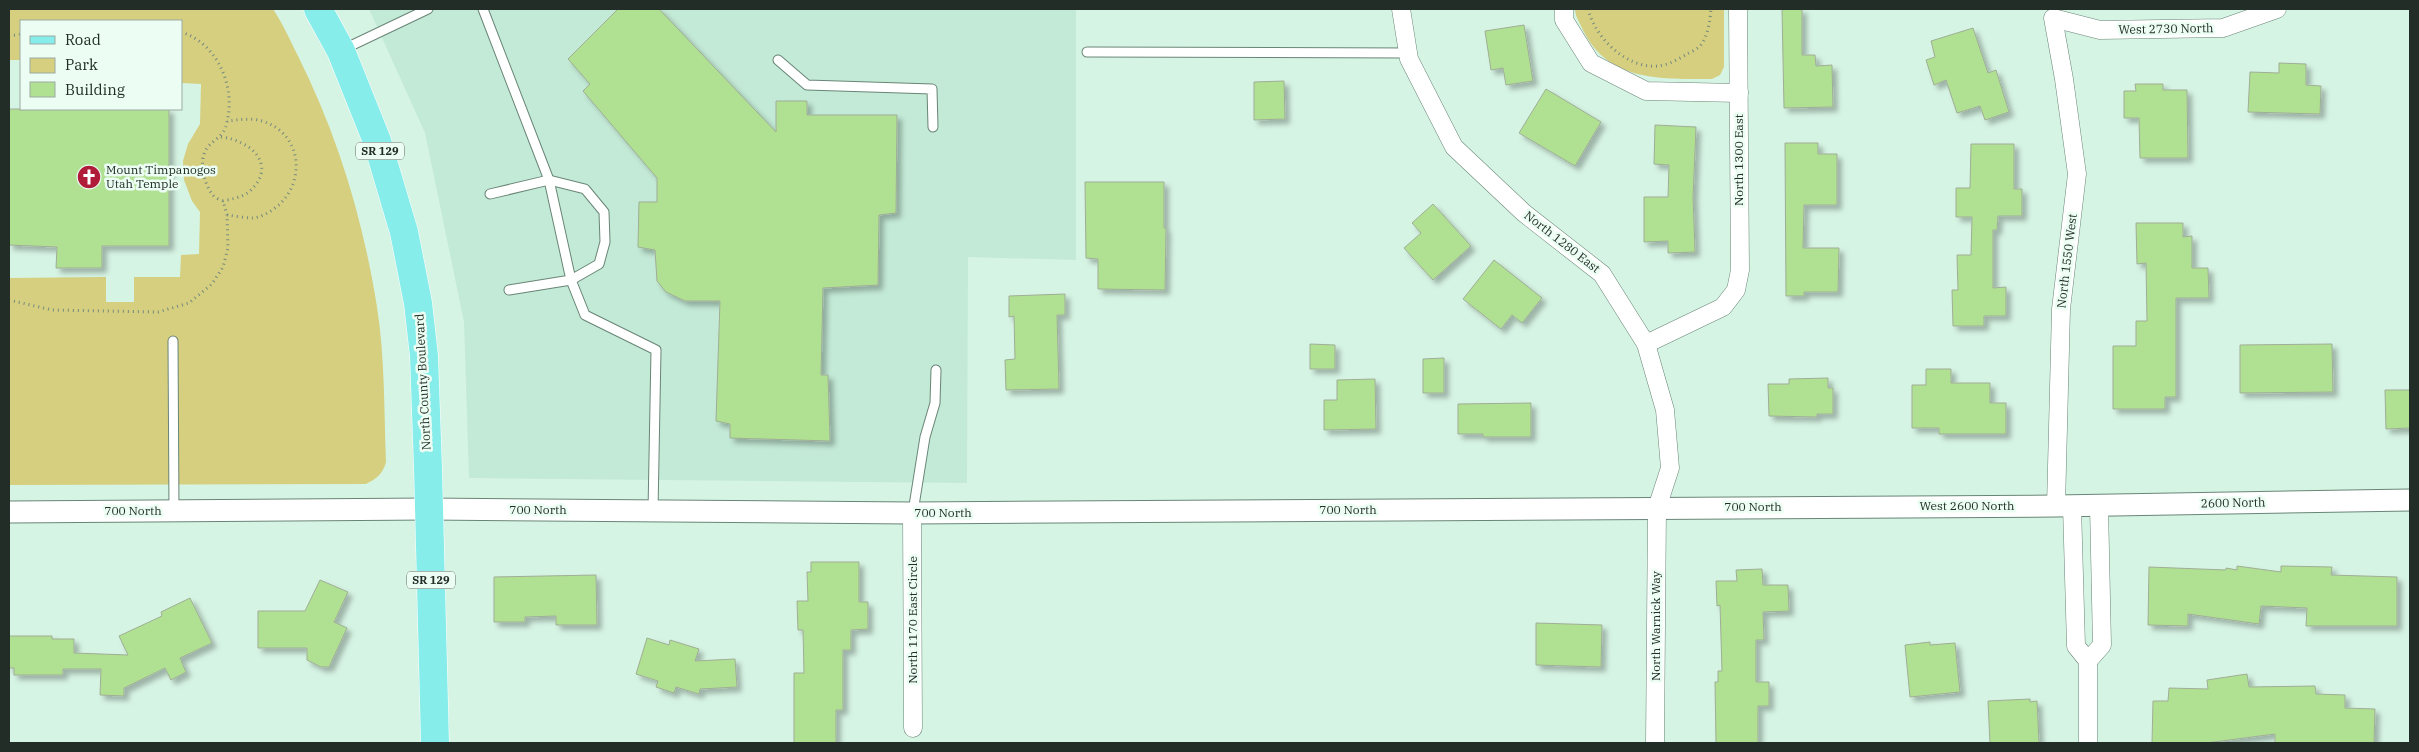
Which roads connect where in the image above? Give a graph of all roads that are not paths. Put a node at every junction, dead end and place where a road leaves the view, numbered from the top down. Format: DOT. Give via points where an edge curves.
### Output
graph roads {
  1 [pos="318,9"];
  2 [pos="428,9"];
  3 [pos="483,9"];
  4 [pos="1401,9"];
  5 [pos="1564,9"];
  6 [pos="1738,9"];
  7 [pos="2277,9"];
  8 [pos="2053,18"];
  9 [pos="341,51"];
  10 [pos="1087,52"];
  11 [pos="1409,56"];
  12 [pos="778,60"];
  13 [pos="1739,93"];
  14 [pos="934,127"];
  15 [pos="549,180"];
  16 [pos="490,194"];
  17 [pos="571,280"];
  18 [pos="509,290"];
  19 [pos="173,341"];
  20 [pos="1646,344"];
  21 [pos="936,370"];
  22 [pos="2410,500"];
  23 [pos="2064,506"];
  24 [pos="2099,506"];
  25 [pos="1877,507"];
  26 [pos="1656,508"];
  27 [pos="429,509"];
  28 [pos="174,511"];
  29 [pos="653,511"];
  30 [pos="9,512"];
  31 [pos="912,513"];
  32 [pos="2088,660"];
  33 [pos="913,728"];
  34 [pos="435,743"];
  35 [pos="1655,743"];
  36 [pos="2088,743"];
  1 -- 9 [label="main road, North County Boulevard / SR 129"];
  2 -- 9 [label="lane"];
  3 -- 15 [label="lane"];
  4 -- 11 [label="street, North 1280 East"];
  5 -- 13 [label="street" via="1564,20 1591,63 1646,92"];
  6 -- 13 [label="street, North 1300 East"];
  7 -- 8 [label="street, West 2730 North" via="2223,28 2100,30"];
  8 -- 23 [label="street, North 1550 West" via="2077,174 2061,309"];
  9 -- 27 [label="main road, North County Boulevard / SR 129" via="377,141 404,232 418,303 424,356"];
  10 -- 11 [label="lane"];
  11 -- 20 [label="street, North 1280 East" via="1454,148 1524,213 1602,274"];
  12 -- 14 [label="lane" via="806,85 932,89"];
  13 -- 20 [label="street, North 1300 East" via="1740,270 1736,290 1723,307"];
  15 -- 16 [label="lane"];
  15 -- 17 [label="lane"];
  15 -- 17 [label="lane" via="585,189 604,212 605,242 600,264"];
  17 -- 18 [label="lane"];
  17 -- 29 [label="lane" via="585,315 656,350"];
  19 -- 28 [label="lane"];
  20 -- 26 [label="street, North 1280 East" via="1665,410 1670,468"];
  21 -- 31 [label="lane" via="935,404 925,437"];
  22 -- 24 [label="street, 2600 North"];
  23 -- 24 [label="street, 2600 North"];
  23 -- 25 [label="street, West 2600 North"];
  23 -- 32 [label="street, North 1550 West" via="2076,646"];
  24 -- 32 [label="street" via="2102,645"];
  25 -- 26 [label="street, 700 North"];
  26 -- 31 [label="street, 700 North"];
  26 -- 35 [label="street, North Warnick Way"];
  27 -- 28 [label="street, 700 North"];
  27 -- 29 [label="street, 700 North"];
  27 -- 34 [label="main road, North County Boulevard / SR 129"];
  28 -- 30 [label="street, 700 North"];
  29 -- 31 [label="street, 700 North"];
  31 -- 33 [label="street, North 1170 East Circle"];
  32 -- 36 [label="street"];
}
